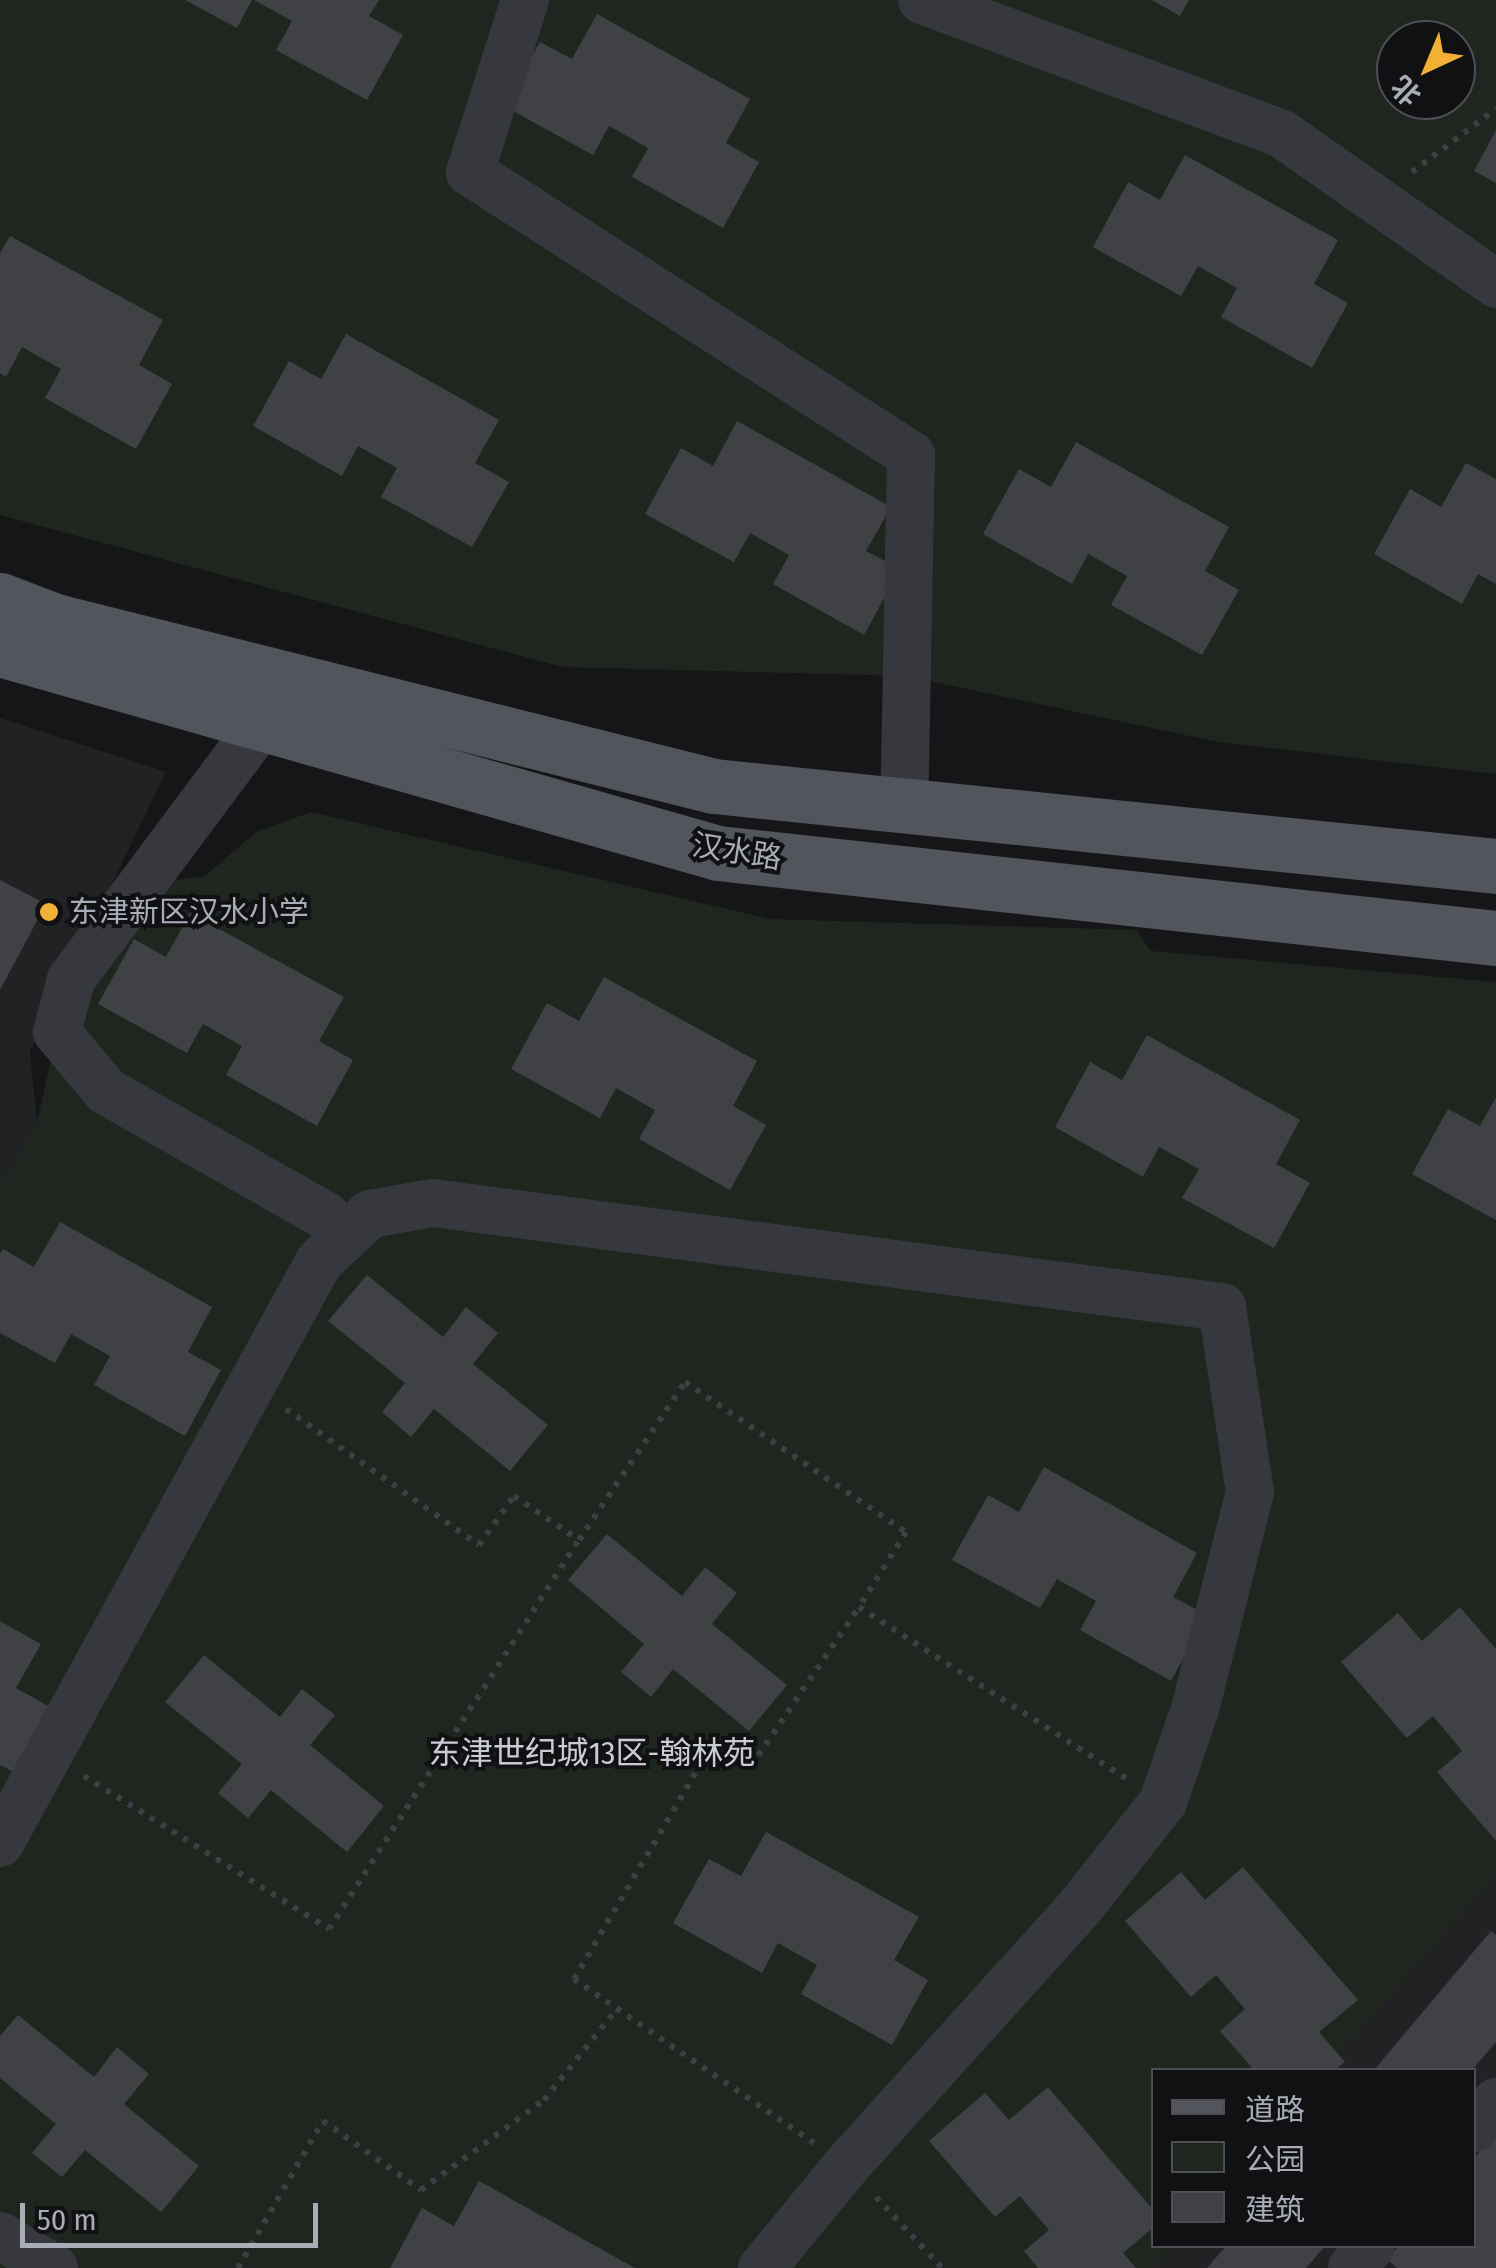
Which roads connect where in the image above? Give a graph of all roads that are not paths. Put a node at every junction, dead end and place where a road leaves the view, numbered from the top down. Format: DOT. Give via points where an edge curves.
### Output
graph roads {
  1 [pos="525,0"];
  2 [pos="922,0"];
  3 [pos="1496,284"];
  4 [pos="0,600"];
  5 [pos="0,649"];
  6 [pos="260,726"];
  7 [pos="904,805"];
  8 [pos="1496,866"];
  9 [pos="1496,938"];
  10 [pos="345,1238"];
  11 [pos="0,1843"];
  12 [pos="1496,2102"];
  13 [pos="1476,2126"];
  14 [pos="0,2236"];
  15 [pos="1369,2248"];
  16 [pos="54,2268"];
  17 [pos="762,2268"];
  18 [pos="1352,2268"];
  1 -- 7 [label="street" via="470,172 911,455"];
  2 -- 3 [label="street" via="1282,134"];
  4 -- 7 [label="main road, 汉水路" via="55,620 714,786"];
  5 -- 6 [label="main road, 汉水路"];
  6 -- 9 [label="main road, 汉水路" via="718,853"];
  6 -- 10 [label="street" via="71,980 57,1032 106,1091 326,1216"];
  7 -- 8 [label="main road, 汉水路"];
  10 -- 11 [label="street" via="319,1262"];
  10 -- 17 [label="street" via="370,1214 434,1204 1222,1307 1250,1492 1195,1709 1163,1802 1082,1906"];
  12 -- 13 [label="street"];
  14 -- 16 [label="street"];
  15 -- 18 [label="street"];
}
